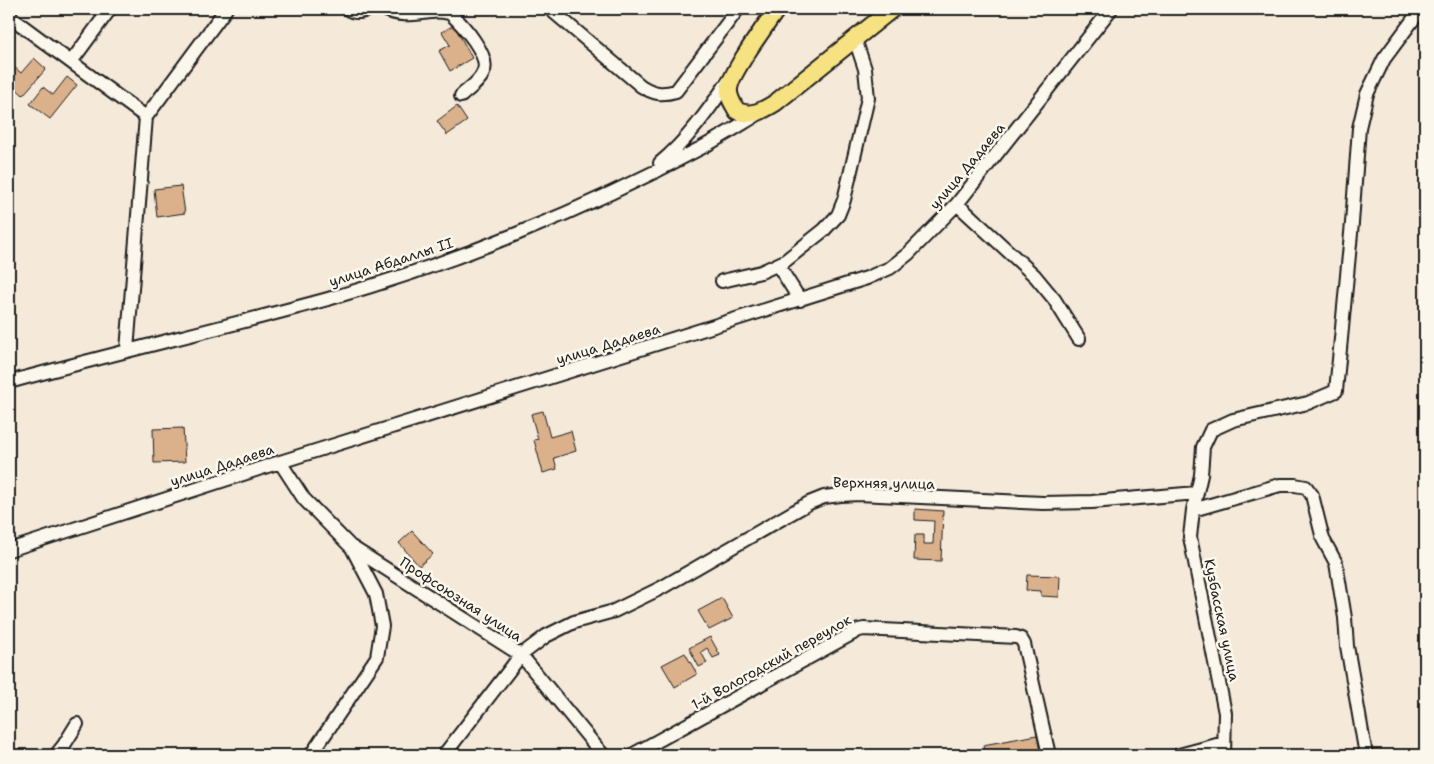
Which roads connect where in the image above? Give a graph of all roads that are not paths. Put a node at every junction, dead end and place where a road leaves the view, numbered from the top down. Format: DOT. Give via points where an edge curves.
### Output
graph roads {
  1 [pos="110,9"];
  2 [pos="226,9"];
  3 [pos="348,9"];
  4 [pos="370,9"];
  5 [pos="384,9"];
  6 [pos="550,9"];
  7 [pos="738,9"];
  8 [pos="777,9"];
  9 [pos="892,9"];
  10 [pos="1111,9"];
  11 [pos="1421,9"];
  12 [pos="452,11"];
  13 [pos="9,16"];
  14 [pos="855,39"];
  15 [pos="71,62"];
  16 [pos="733,75"];
  17 [pos="461,96"];
  18 [pos="760,113"];
  19 [pos="146,118"];
  20 [pos="644,176"];
  21 [pos="957,204"];
  22 [pos="778,264"];
  23 [pos="722,281"];
  24 [pos="800,300"];
  25 [pos="1080,339"];
  26 [pos="126,350"];
  27 [pos="9,382"];
  28 [pos="280,462"];
  29 [pos="1197,493"];
  30 [pos="1193,510"];
  31 [pos="350,546"];
  32 [pos="9,550"];
  33 [pos="521,655"];
  34 [pos="77,724"];
  35 [pos="1224,749"];
  36 [pos="56,755"];
  37 [pos="311,755"];
  38 [pos="444,755"];
  39 [pos="604,755"];
  40 [pos="632,755"];
  41 [pos="1049,755"];
  42 [pos="1179,755"];
  43 [pos="1366,755"];
  1 -- 15 [label="street"];
  2 -- 19 [label="street"];
  3 -- 4 [label="street" via="361,12"];
  5 -- 12 [label="street" via="407,15"];
  6 -- 7 [label="street" via="642,86 665,95 676,91"];
  8 -- 16 [label="main road"];
  9 -- 14 [label="main road"];
  10 -- 21 [label="street, улица Дадаева"];
  11 -- 29 [label="street, Кузбасская улица" via="1384,59 1367,94 1359,128 1336,391 1308,403 1233,420 1211,430 1203,448"];
  12 -- 17 [label="street" via="484,57 485,71 480,80"];
  13 -- 15 [label="street"];
  14 -- 18 [label="main road"];
  14 -- 22 [label="street" via="865,70 868,98 844,200 838,214 824,230 785,262"];
  15 -- 19 [label="street"];
  16 -- 18 [label="main road" via="729,89 737,111"];
  16 -- 20 [label="street" via="676,150"];
  18 -- 20 [label="street, улица Абдаллы II" via="702,148"];
  19 -- 26 [label="street"];
  20 -- 26 [label="street, улица Абдаллы II" via="519,232 419,270 329,298"];
  21 -- 24 [label="street, улица Дадаева" via="890,268"];
  21 -- 25 [label="street" via="1035,276"];
  22 -- 23 [label="street" via="761,272"];
  22 -- 24 [label="street"];
  24 -- 28 [label="street, улица Дадаева"];
  26 -- 27 [label="street, улица Абдаллы II"];
  28 -- 31 [label="street" via="304,499"];
  28 -- 32 [label="street, улица Дадаева"];
  29 -- 30 [label="street, Кузбасская улица"];
  29 -- 33 [label="street, Верхняя улица" via="1043,503 859,494 824,497 793,511 661,588 614,611 574,622 546,636"];
  30 -- 35 [label="street, Кузбасская улица" via="1190,537 1225,713"];
  30 -- 43 [label="street" via="1280,485 1306,487 1312,495 1323,539 1336,562"];
  31 -- 33 [label="street, Профсоюзная улица"];
  31 -- 37 [label="street" via="376,594 382,626 377,657"];
  33 -- 38 [label="street, Верхняя улица"];
  33 -- 39 [label="street, Профсоюзная улица"];
  34 -- 36 [label="street"];
  35 -- 42 [label="street"];
  40 -- 41 [label="street, 1-й Вологодский переулок" via="864,629 1021,639"];
}
